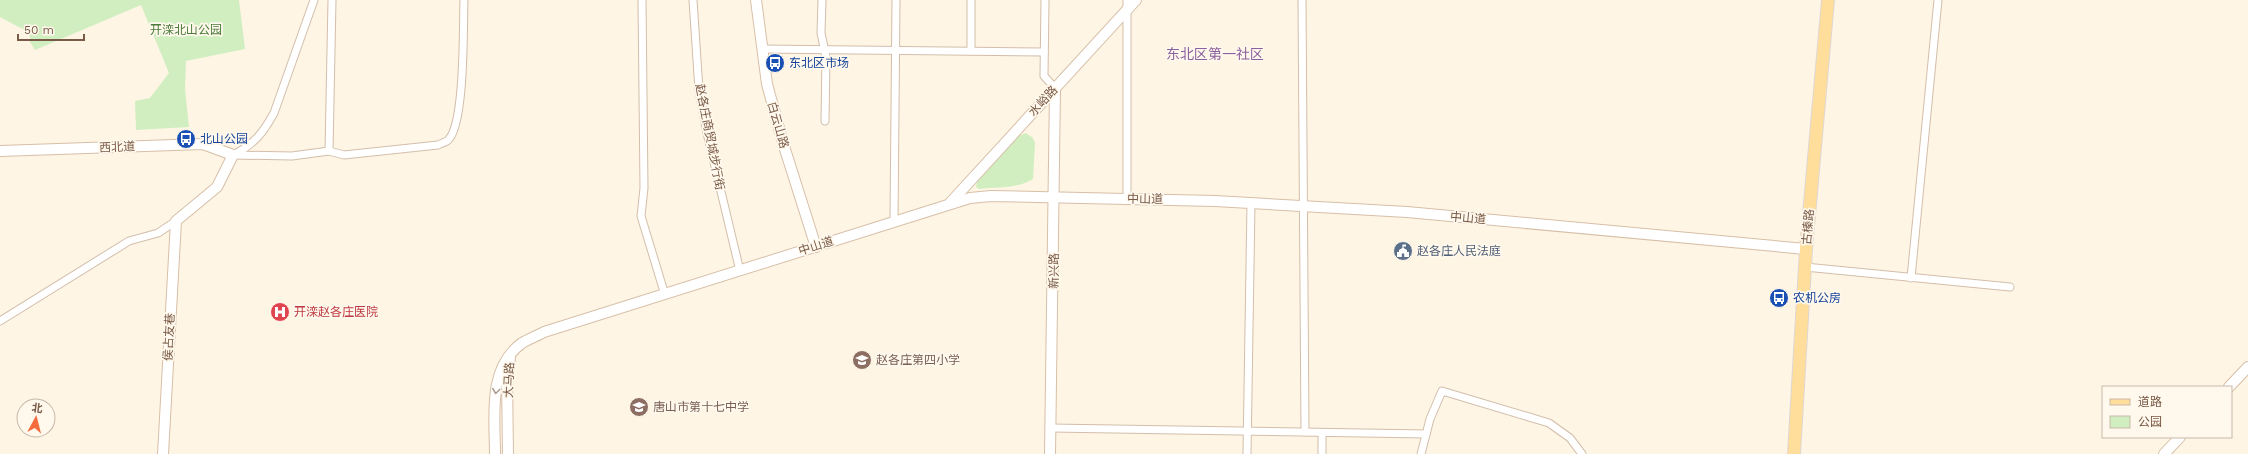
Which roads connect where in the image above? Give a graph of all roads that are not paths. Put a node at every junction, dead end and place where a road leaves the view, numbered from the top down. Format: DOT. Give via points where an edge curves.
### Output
graph roads {
  1 [pos="314,0"];
  2 [pos="332,0"];
  3 [pos="464,0"];
  4 [pos="642,0"];
  5 [pos="693,0"];
  6 [pos="756,0"];
  7 [pos="822,0"];
  8 [pos="896,0"];
  9 [pos="971,0"];
  10 [pos="1045,0"];
  11 [pos="1126,0"];
  12 [pos="1136,0"];
  13 [pos="1302,0"];
  14 [pos="1828,0"];
  15 [pos="1938,0"];
  16 [pos="1126,11"];
  17 [pos="762,49"];
  18 [pos="824,50"];
  19 [pos="896,50"];
  20 [pos="971,51"];
  21 [pos="1044,52"];
  22 [pos="1056,88"];
  23 [pos="825,121"];
  24 [pos="0,151"];
  25 [pos="329,151"];
  26 [pos="233,155"];
  27 [pos="1055,198"];
  28 [pos="1127,199"];
  29 [pos="950,203"];
  30 [pos="1251,203"];
  31 [pos="1305,206"];
  32 [pos="894,220"];
  33 [pos="176,221"];
  34 [pos="816,247"];
  35 [pos="1806,248"];
  36 [pos="1805,267"];
  37 [pos="740,271"];
  38 [pos="1911,278"];
  39 [pos="2010,287"];
  40 [pos="665,295"];
  41 [pos="0,321"];
  42 [pos="510,356"];
  43 [pos="2248,367"];
  44 [pos="2230,386"];
  45 [pos="1051,428"];
  46 [pos="1247,431"];
  47 [pos="1305,432"];
  48 [pos="1322,433"];
  49 [pos="1426,434"];
  50 [pos="2179,438"];
  51 [pos="163,454"];
  52 [pos="495,454"];
  53 [pos="508,454"];
  54 [pos="1050,454"];
  55 [pos="1247,454"];
  56 [pos="1322,454"];
  57 [pos="1421,454"];
  58 [pos="1582,454"];
  59 [pos="1794,454"];
  60 [pos="2164,454"];
  1 -- 26 [label="street" via="274,113 266,128 251,145"];
  2 -- 25 [label="street"];
  3 -- 25 [label="street" via="460,97 455,130 449,141 438,145 344,155"];
  4 -- 40 [label="street" via="644,188 641,216"];
  5 -- 37 [label="street, 赵各庄商贸城步行街" via="699,90 706,133"];
  6 -- 17 [label="street, 白云山路"];
  7 -- 18 [label="street" via="821,33"];
  8 -- 19 [label="street"];
  9 -- 20 [label="street"];
  10 -- 21 [label="street"];
  11 -- 16 [label="street"];
  12 -- 16 [label="street, 水峪路"];
  13 -- 31 [label="street"];
  14 -- 35 [label="main road, 古榛路"];
  15 -- 38 [label="street"];
  16 -- 22 [label="street, 水峪路"];
  16 -- 28 [label="street"];
  17 -- 18 [label="street"];
  17 -- 34 [label="street, 白云山路" via="767,84 781,136"];
  18 -- 19 [label="street"];
  18 -- 23 [label="street"];
  19 -- 20 [label="street"];
  19 -- 32 [label="street"];
  20 -- 21 [label="street"];
  21 -- 22 [label="street" via="1044,76"];
  22 -- 27 [label="street, 新兴路"];
  22 -- 29 [label="street, 水峪路"];
  24 -- 26 [label="street, 西北道" via="203,144"];
  25 -- 26 [label="street" via="292,156"];
  26 -- 33 [label="street" via="217,187"];
  27 -- 28 [label="street, 中山道"];
  27 -- 29 [label="street, 中山道" via="991,196"];
  27 -- 45 [label="street, 新兴路"];
  28 -- 30 [label="street, 中山道"];
  29 -- 32 [label="street, 中山道"];
  30 -- 31 [label="street, 中山道"];
  30 -- 46 [label="street"];
  31 -- 35 [label="street, 中山道" via="1407,212"];
  31 -- 47 [label="street"];
  32 -- 34 [label="street, 中山道"];
  33 -- 41 [label="street" via="158,233 128,241"];
  33 -- 51 [label="street, 侯占友巷"];
  34 -- 37 [label="street, 中山道"];
  35 -- 36 [label="main road, 古榛路"];
  36 -- 38 [label="street"];
  36 -- 59 [label="main road, 古榛路"];
  37 -- 40 [label="street, 中山道"];
  38 -- 39 [label="street"];
  40 -- 42 [label="street, 中山道" via="544,332 521,344"];
  42 -- 52 [label="street, 大马路, one-way" via="497,380"];
  42 -- 53 [label="street, 大马路" via="507,377"];
  43 -- 44 [label="street"];
  45 -- 46 [label="street"];
  45 -- 54 [label="street, 新兴路"];
  46 -- 47 [label="street"];
  46 -- 55 [label="street"];
  47 -- 48 [label="street"];
  48 -- 49 [label="street"];
  48 -- 56 [label="street"];
  49 -- 57 [label="street"];
  49 -- 58 [label="street" via="1442,391 1549,423 1570,438"];
  50 -- 60 [label="street"];
}
